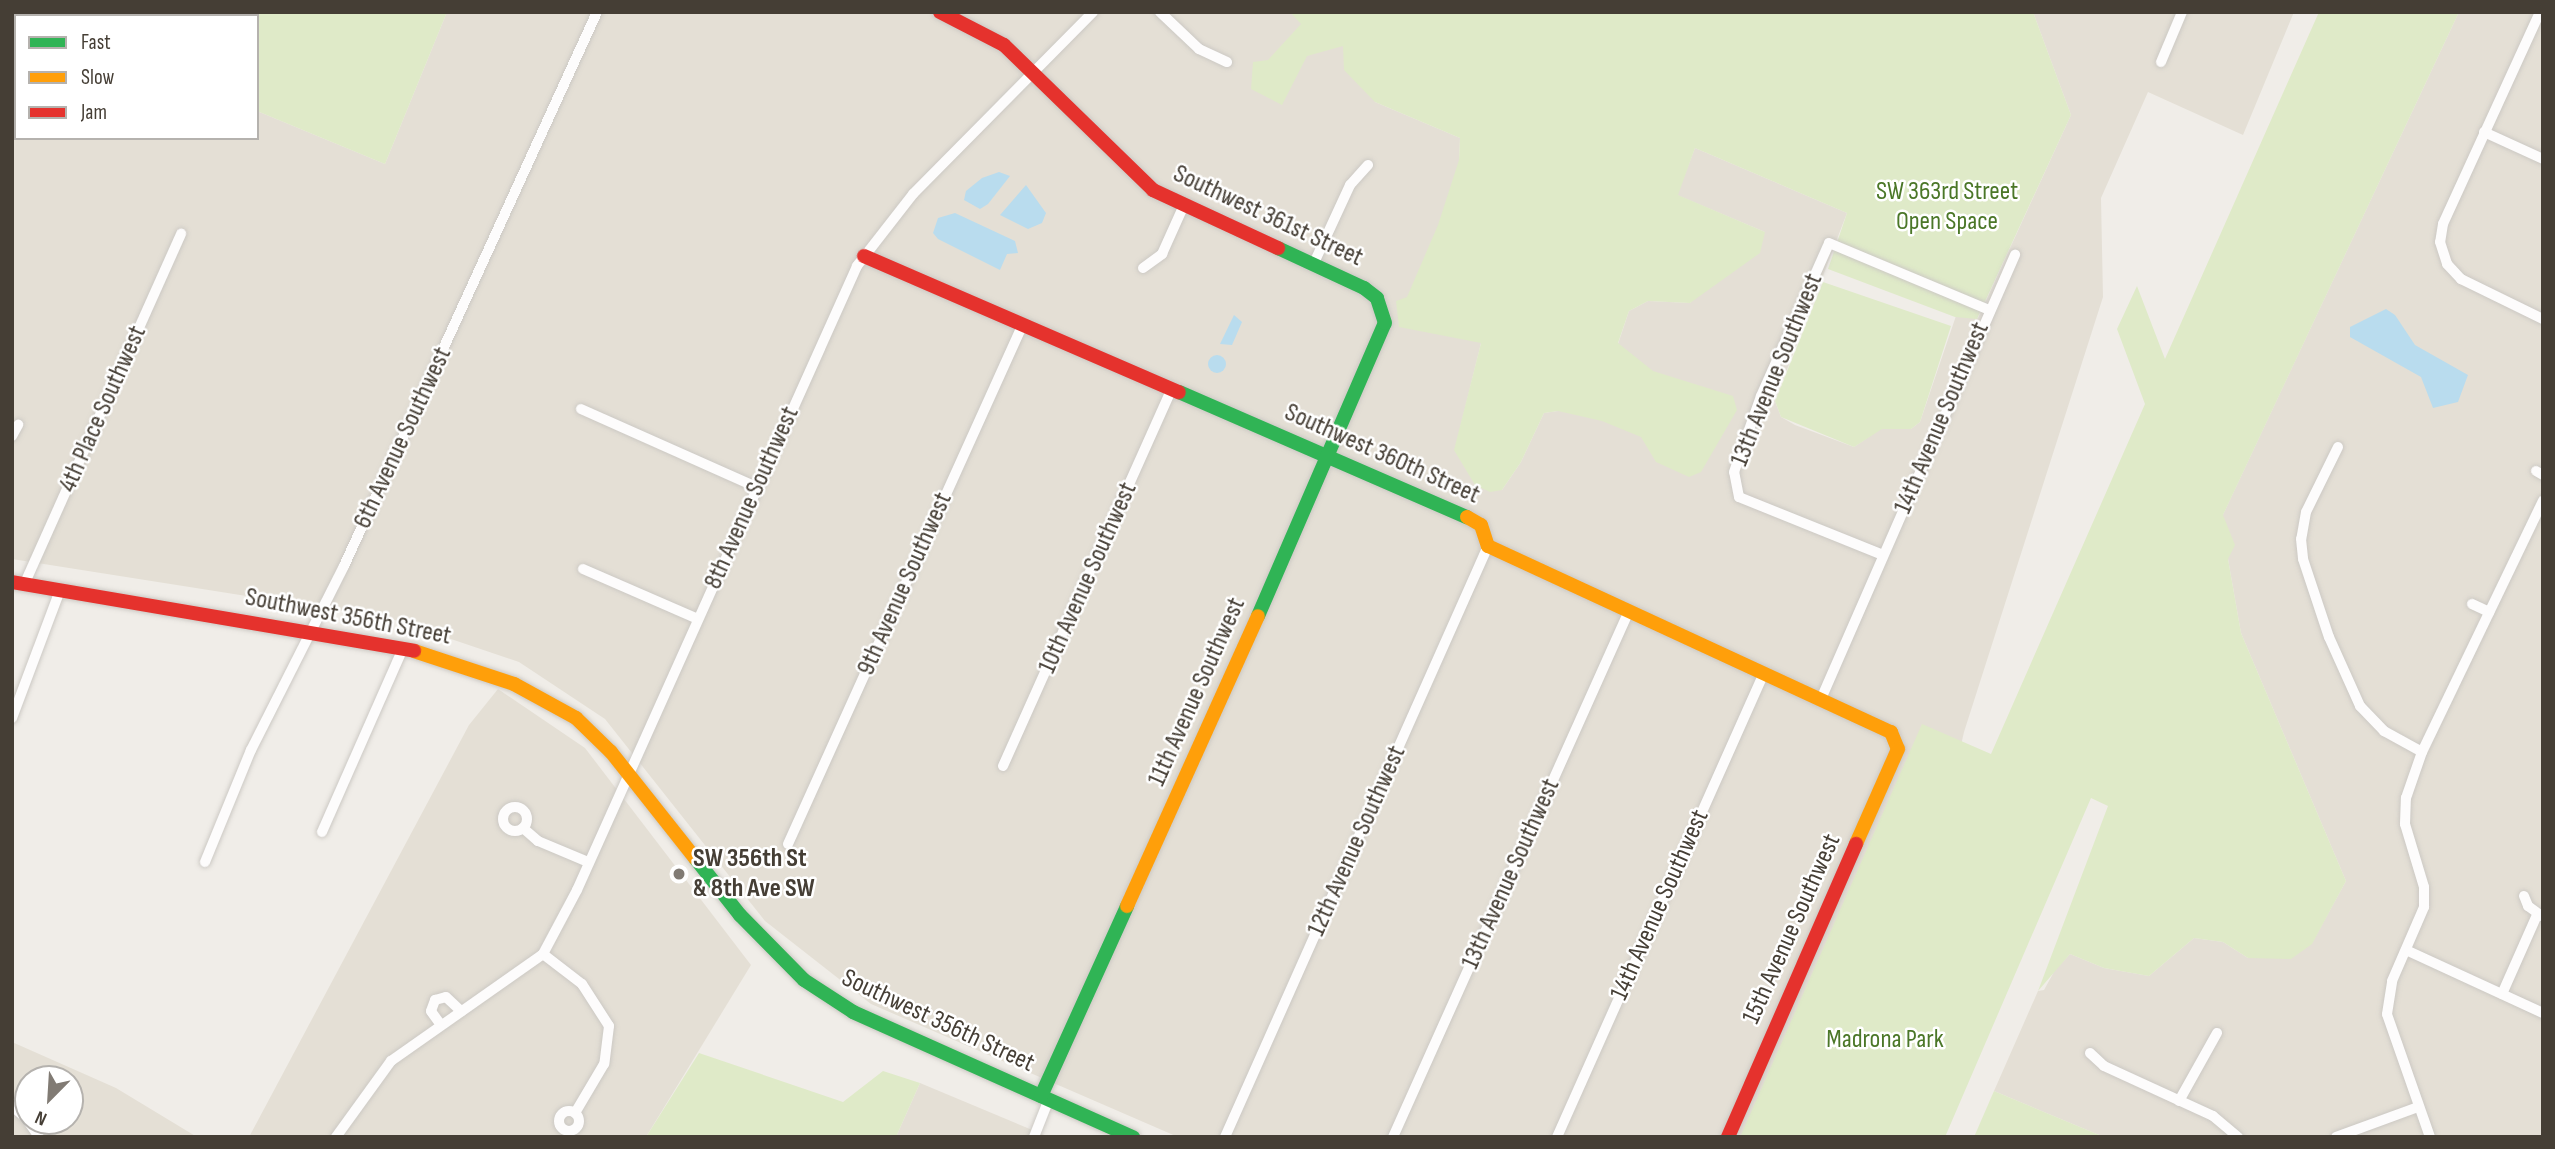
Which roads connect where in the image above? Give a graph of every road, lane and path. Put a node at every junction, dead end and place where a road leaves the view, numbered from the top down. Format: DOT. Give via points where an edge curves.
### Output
graph roads {
  1 [pos="597,12"];
  2 [pos="940,12"];
  3 [pos="1093,12"];
  4 [pos="1160,12"];
  5 [pos="2182,12"];
  6 [pos="2540,12"];
  7 [pos="1227,62"];
  8 [pos="2161,62"];
  9 [pos="1034,72"];
  10 [pos="2484,132"];
  11 [pos="2543,159"];
  12 [pos="1368,165"];
  13 [pos="1184,205"];
  14 [pos="181,234"];
  15 [pos="2015,254"];
  16 [pos="864,256"];
  17 [pos="1314,263"];
  18 [pos="1143,268"];
  19 [pos="1382,306"];
  20 [pos="1989,310"];
  21 [pos="2543,319"];
  22 [pos="1023,324"];
  23 [pos="1172,388"];
  24 [pos="581,409"];
  25 [pos="18,425"];
  26 [pos="12,436"];
  27 [pos="2338,447"];
  28 [pos="1331,456"];
  29 [pos="755,487"];
  30 [pos="2543,501"];
  31 [pos="1488,546"];
  32 [pos="1883,555"];
  33 [pos="583,569"];
  34 [pos="18,583"];
  35 [pos="60,590"];
  36 [pos="2472,604"];
  37 [pos="1629,611"];
  38 [pos="2489,612"];
  39 [pos="698,619"];
  40 [pos="312,634"];
  41 [pos="403,648"];
  42 [pos="1763,673"];
  43 [pos="1821,699"];
  44 [pos="12,718"];
  45 [pos="1898,739"];
  46 [pos="2422,752"];
  47 [pos="1003,766"];
  48 [pos="628,773"];
  49 [pos="523,828"];
  50 [pos="322,832"];
  51 [pos="788,844"];
  52 [pos="205,862"];
  53 [pos="588,862"];
  54 [pos="2524,896"];
  55 [pos="2540,915"];
  56 [pos="2406,950"];
  57 [pos="543,954"];
  58 [pos="2502,994"];
  59 [pos="461,1011"];
  60 [pos="2543,1013"];
  61 [pos="441,1025"];
  62 [pos="2217,1033"];
  63 [pos="2090,1053"];
  64 [pos="1045,1098"];
  65 [pos="2179,1101"];
  66 [pos="2418,1107"];
  67 [pos="575,1113"];
  68 [pos="336,1137"];
  69 [pos="1034,1137"];
  70 [pos="1133,1137"];
  71 [pos="1225,1137"];
  72 [pos="1393,1137"];
  73 [pos="1557,1137"];
  74 [pos="1728,1137"];
  75 [pos="2238,1137"];
  76 [pos="2336,1137"];
  77 [pos="2430,1137"];
  1 -- 40 [label="street, 6th Avenue Southwest"];
  2 -- 9 [label="street, Southwest 361st Street" via="991,36"];
  3 -- 9 [label="street, 8th Avenue Southwest"];
  4 -- 7 [label="street" via="1199,49"];
  5 -- 8 [label="street"];
  6 -- 10 [label="street"];
  9 -- 13 [label="street, Southwest 361st Street" via="1140,180"];
  9 -- 16 [label="street, 8th Avenue Southwest" via="913,194"];
  10 -- 11 [label="street"];
  10 -- 21 [label="street" via="2443,224 2443,254 2461,279"];
  12 -- 17 [label="street" via="1350,185"];
  13 -- 17 [label="street, Southwest 361st Street"];
  13 -- 18 [label="street" via="1162,254"];
  14 -- 34 [label="street, 4th Place Southwest"];
  15 -- 20 [label="street, 14th Avenue Southwest"];
  16 -- 22 [label="street, Southwest 360th Street"];
  16 -- 29 [label="street, 8th Avenue Southwest"];
  17 -- 19 [label="street, Southwest 361st Street" via="1364,288"];
  19 -- 28 [label="street, 11th Avenue Southwest" via="1383,334"];
  20 -- 32 [label="street, 14th Avenue Southwest"];
  20 -- 32 [label="street, 13th Avenue Southwest" via="1829,243 1734,472 1739,497"];
  22 -- 23 [label="street, Southwest 360th Street"];
  22 -- 51 [label="street, 9th Avenue Southwest"];
  23 -- 28 [label="street, Southwest 360th Street"];
  23 -- 47 [label="street, 10th Avenue Southwest"];
  24 -- 29 [label="street"];
  25 -- 26 [label="street"];
  27 -- 46 [label="street" via="2306,512 2303,559 2329,637 2360,706 2384,731"];
  28 -- 31 [label="street, Southwest 360th Street" via="1471,519 1481,526"];
  28 -- 64 [label="street, 11th Avenue Southwest"];
  29 -- 39 [label="street, 8th Avenue Southwest"];
  30 -- 38 [label="street"];
  31 -- 37 [label="street, Southwest 360th Street"];
  31 -- 71 [label="street, 12th Avenue Southwest"];
  32 -- 43 [label="street, 14th Avenue Southwest"];
  33 -- 39 [label="street"];
  34 -- 35 [label="street, Southwest 356th Street"];
  35 -- 40 [label="street, Southwest 356th Street"];
  35 -- 44 [label="street"];
  36 -- 38 [label="street"];
  37 -- 42 [label="street, Southwest 360th Street"];
  37 -- 72 [label="street, 13th Avenue Southwest"];
  38 -- 46 [label="street"];
  39 -- 48 [label="street, 8th Avenue Southwest"];
  40 -- 41 [label="street, Southwest 356th Street"];
  40 -- 52 [label="street, 6th Avenue Southwest" via="251,750"];
  41 -- 48 [label="street, Southwest 356th Street" via="465,665 557,706 594,734"];
  41 -- 50 [label="street"];
  42 -- 43 [label="street, Southwest 360th Street"];
  42 -- 73 [label="street, 14th Avenue Southwest"];
  43 -- 45 [label="street, Southwest 360th Street"];
  45 -- 74 [label="street, 15th Avenue Southwest" via="1898,749"];
  46 -- 56 [label="street" via="2405,810 2424,887 2424,906"];
  48 -- 53 [label="street, 8th Avenue Southwest"];
  48 -- 64 [label="street, Southwest 356th Street" via="740,915 804,980 853,1012"];
  49 -- 53 [label="street" via="538,841"];
  53 -- 57 [label="street, 8th Avenue Southwest"];
  54 -- 55 [label="street"];
  55 -- 58 [label="street"];
  56 -- 58 [label="street"];
  56 -- 66 [label="street" via="2388,992 2387,1014"];
  57 -- 59 [label="street, 8th Avenue Southwest"];
  57 -- 67 [label="street" via="582,984 609,1026 604,1063"];
  58 -- 60 [label="street"];
  59 -- 61 [label="street, 8th Avenue Southwest"];
  59 -- 61 [label="street" via="446,997 435,1000 431,1012"];
  61 -- 68 [label="street, 8th Avenue Southwest" via="391,1061"];
  62 -- 65 [label="street"];
  63 -- 65 [label="street" via="2104,1066"];
  64 -- 69 [label="street, 11th Avenue Southwest"];
  64 -- 70 [label="street, Southwest 356th Street"];
  65 -- 75 [label="street" via="2213,1116"];
  66 -- 76 [label="street"];
  66 -- 77 [label="street"];
}
